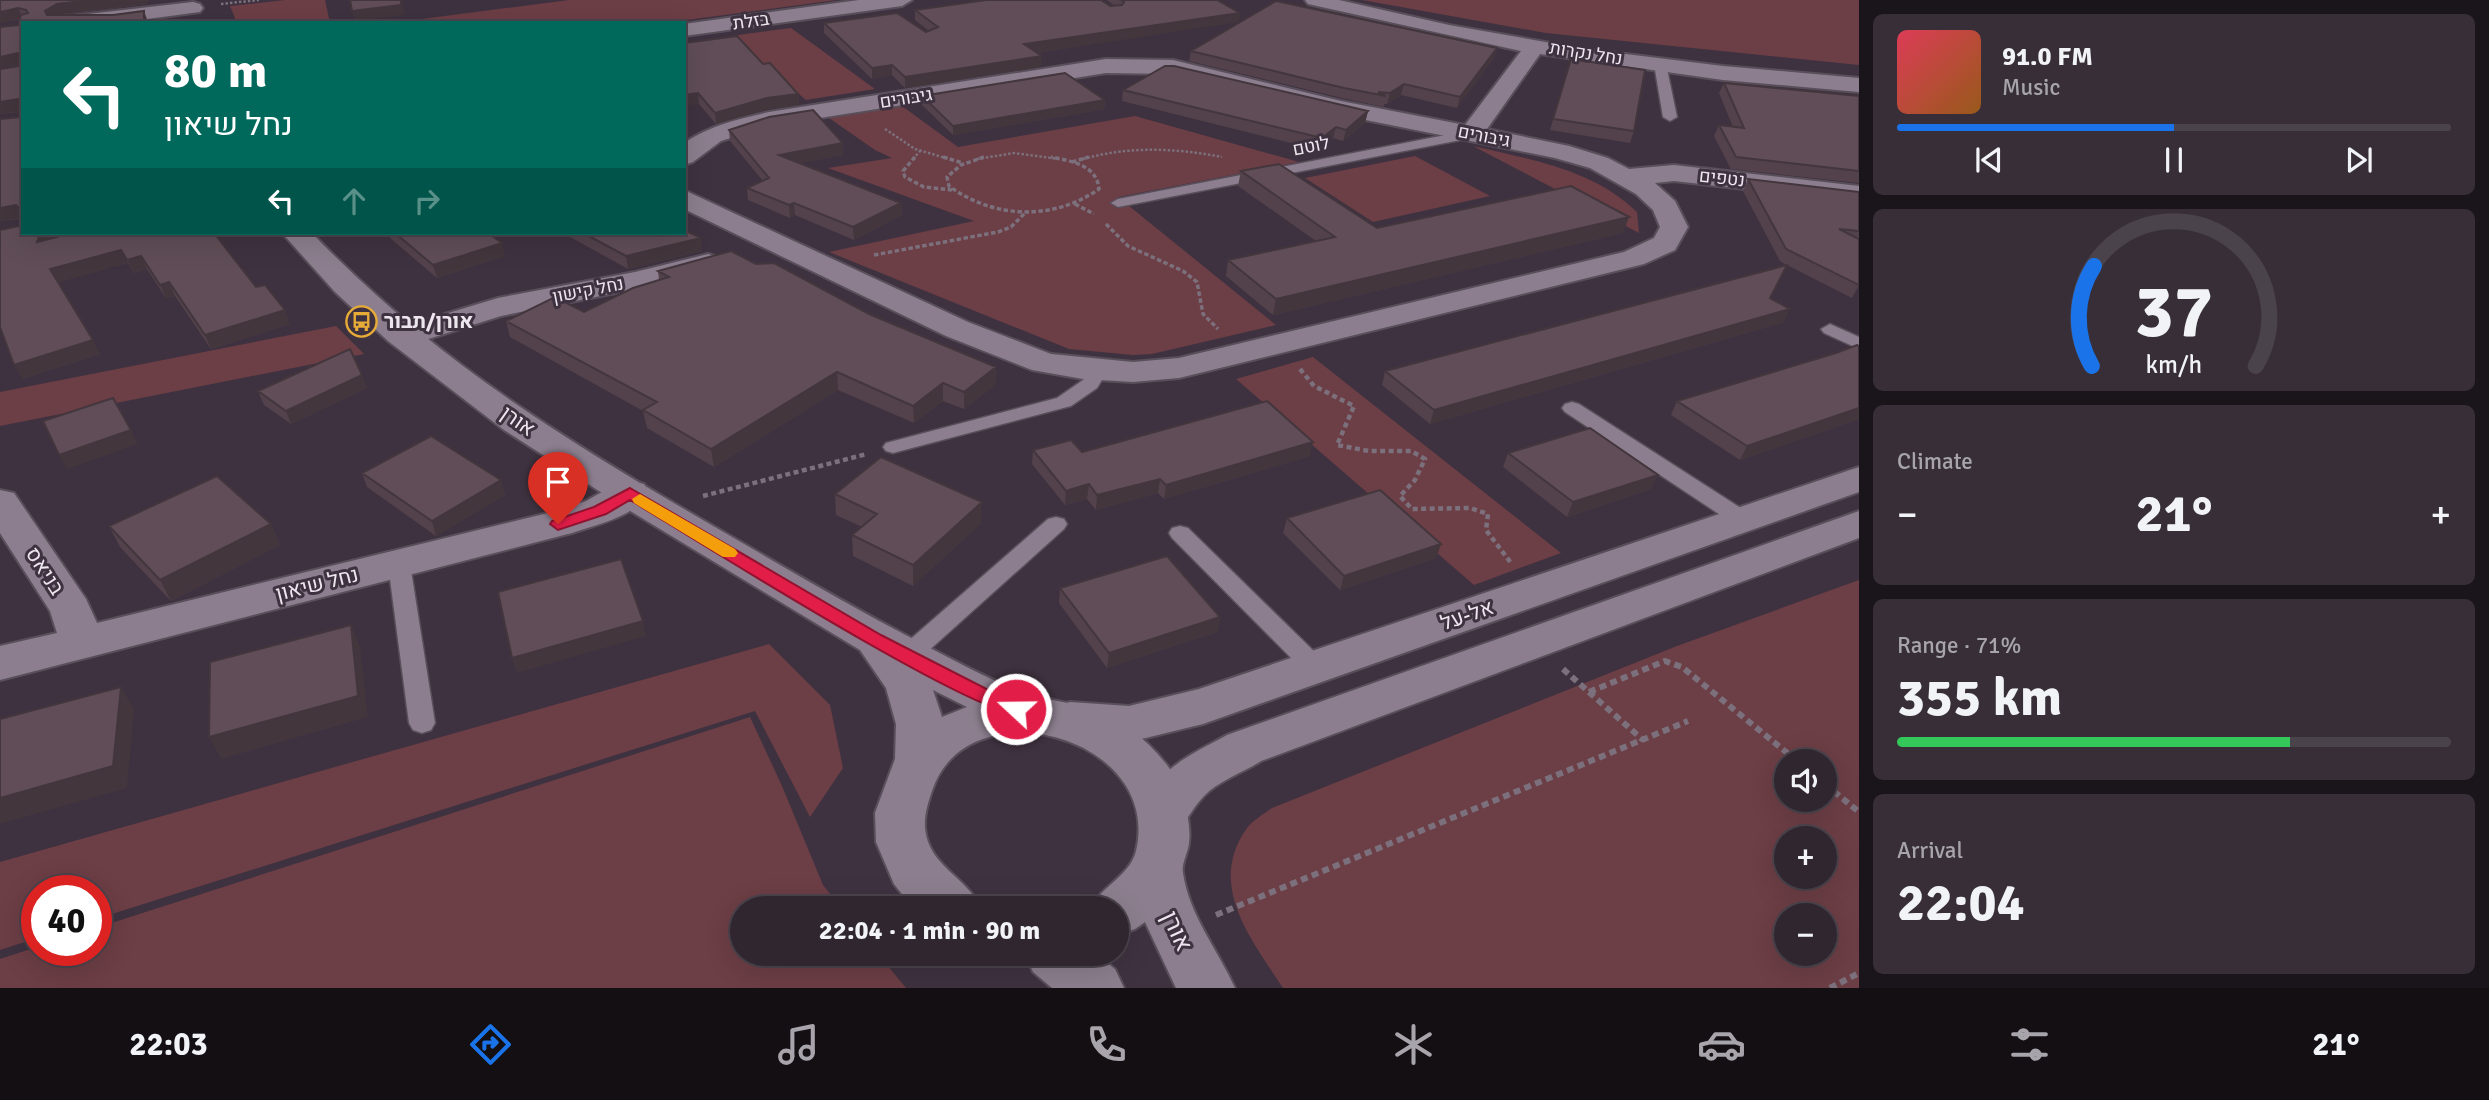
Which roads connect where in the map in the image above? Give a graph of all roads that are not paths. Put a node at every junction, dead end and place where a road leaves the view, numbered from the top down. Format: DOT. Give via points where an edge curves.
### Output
graph roads {
  1 [pos="1315,0"];
  2 [pos="901,8"];
  3 [pos="193,10"];
  4 [pos="91,21"];
  5 [pos="686,30"];
  6 [pos="1536,46"];
  7 [pos="1660,64"];
  8 [pos="1859,85"];
  9 [pos="1670,117"];
  10 [pos="686,133"];
  11 [pos="1471,134"];
  12 [pos="709,138"];
  13 [pos="686,155"];
  14 [pos="1628,177"];
  15 [pos="1859,194"];
  16 [pos="686,199"];
  17 [pos="1118,203"];
  18 [pos="298,235"];
  19 [pos="773,242"];
  20 [pos="1830,329"];
  21 [pos="403,337"];
  22 [pos="1859,344"];
  23 [pos="1099,370"];
  24 [pos="1572,408"];
  25 [pos="893,447"];
  26 [pos="1859,479"];
  27 [pos="642,500"];
  28 [pos="0,502"];
  29 [pos="1742,519"];
  30 [pos="1056,524"];
  31 [pos="1859,524"];
  32 [pos="1180,533"];
  33 [pos="399,564"];
  34 [pos="82,643"];
  35 [pos="891,648"];
  36 [pos="0,663"];
  37 [pos="1315,667"];
  38 [pos="1052,717"];
  39 [pos="422,723"];
  40 [pos="919,758"];
  41 [pos="1164,813"];
  42 [pos="1156,872"];
  43 [pos="936,896"];
  44 [pos="1129,903"];
  45 [pos="1068,966"];
  46 [pos="1095,988"];
  47 [pos="1206,988"];
  1 -- 6 [label="street, נחל נקרות"];
  2 -- 5 [label="street, בזלת" via="881,3"];
  3 -- 4 [label="street"];
  6 -- 7 [label="street, נחל נקרות"];
  6 -- 11 [label="street"];
  7 -- 8 [label="street, נחל נקרות"];
  7 -- 9 [label="lane"];
  10 -- 12 [label="street"];
  11 -- 12 [label="street, גיבורים" via="1341,108 1206,73 1152,65 1106,66 769,119"];
  11 -- 14 [label="street, גיבורים" via="1560,151"];
  11 -- 17 [label="lane, לוטם"];
  12 -- 13 [label="street, גיבורים"];
  14 -- 15 [label="street, נטפים" via="1674,173"];
  14 -- 23 [label="street, גיבורים" via="1665,207 1674,227 1665,244 1634,258 1179,368"];
  16 -- 19 [label="street, גיבורים"];
  18 -- 21 [label="street, אורן"];
  19 -- 21 [label="street, נחל קישון" via="653,277 459,317"];
  19 -- 23 [label="street, גיבורים" via="1023,355 1044,363"];
  20 -- 22 [label="lane"];
  21 -- 27 [label="street, אורן" via="525,426"];
  23 -- 25 [label="lane" via="1090,384 1064,402"];
  24 -- 29 [label="lane"];
  26 -- 29 [label="street, אל-על"];
  27 -- 33 [label="street, נחל שיאון"];
  27 -- 35 [label="street, אורן"];
  28 -- 34 [label="street, בניאס" via="71,610"];
  29 -- 37 [label="street, אל-על"];
  30 -- 35 [label="lane"];
  31 -- 41 [label="street" via="1244,748 1188,780"];
  32 -- 37 [label="lane"];
  33 -- 34 [label="street, נחל שיאון"];
  33 -- 39 [label="lane"];
  34 -- 36 [label="street, נחל שיאון"];
  35 -- 38 [label="street, אורן" via="998,704"];
  35 -- 40 [label="street, אורן" via="921,716"];
  37 -- 38 [label="street, אל-על" via="1169,716 1129,724"];
  38 -- 40 [label="street" via="998,715 971,722 948,733"];
  38 -- 41 [label="street" via="1097,731 1121,746 1155,788"];
  40 -- 43 [label="street" via="902,791 898,827 911,865"];
  41 -- 42 [label="street" via="1164,843"];
  42 -- 44 [label="street"];
  42 -- 47 [label="street, אורן" via="1176,932"];
  45 -- 46 [label="street"];
}
